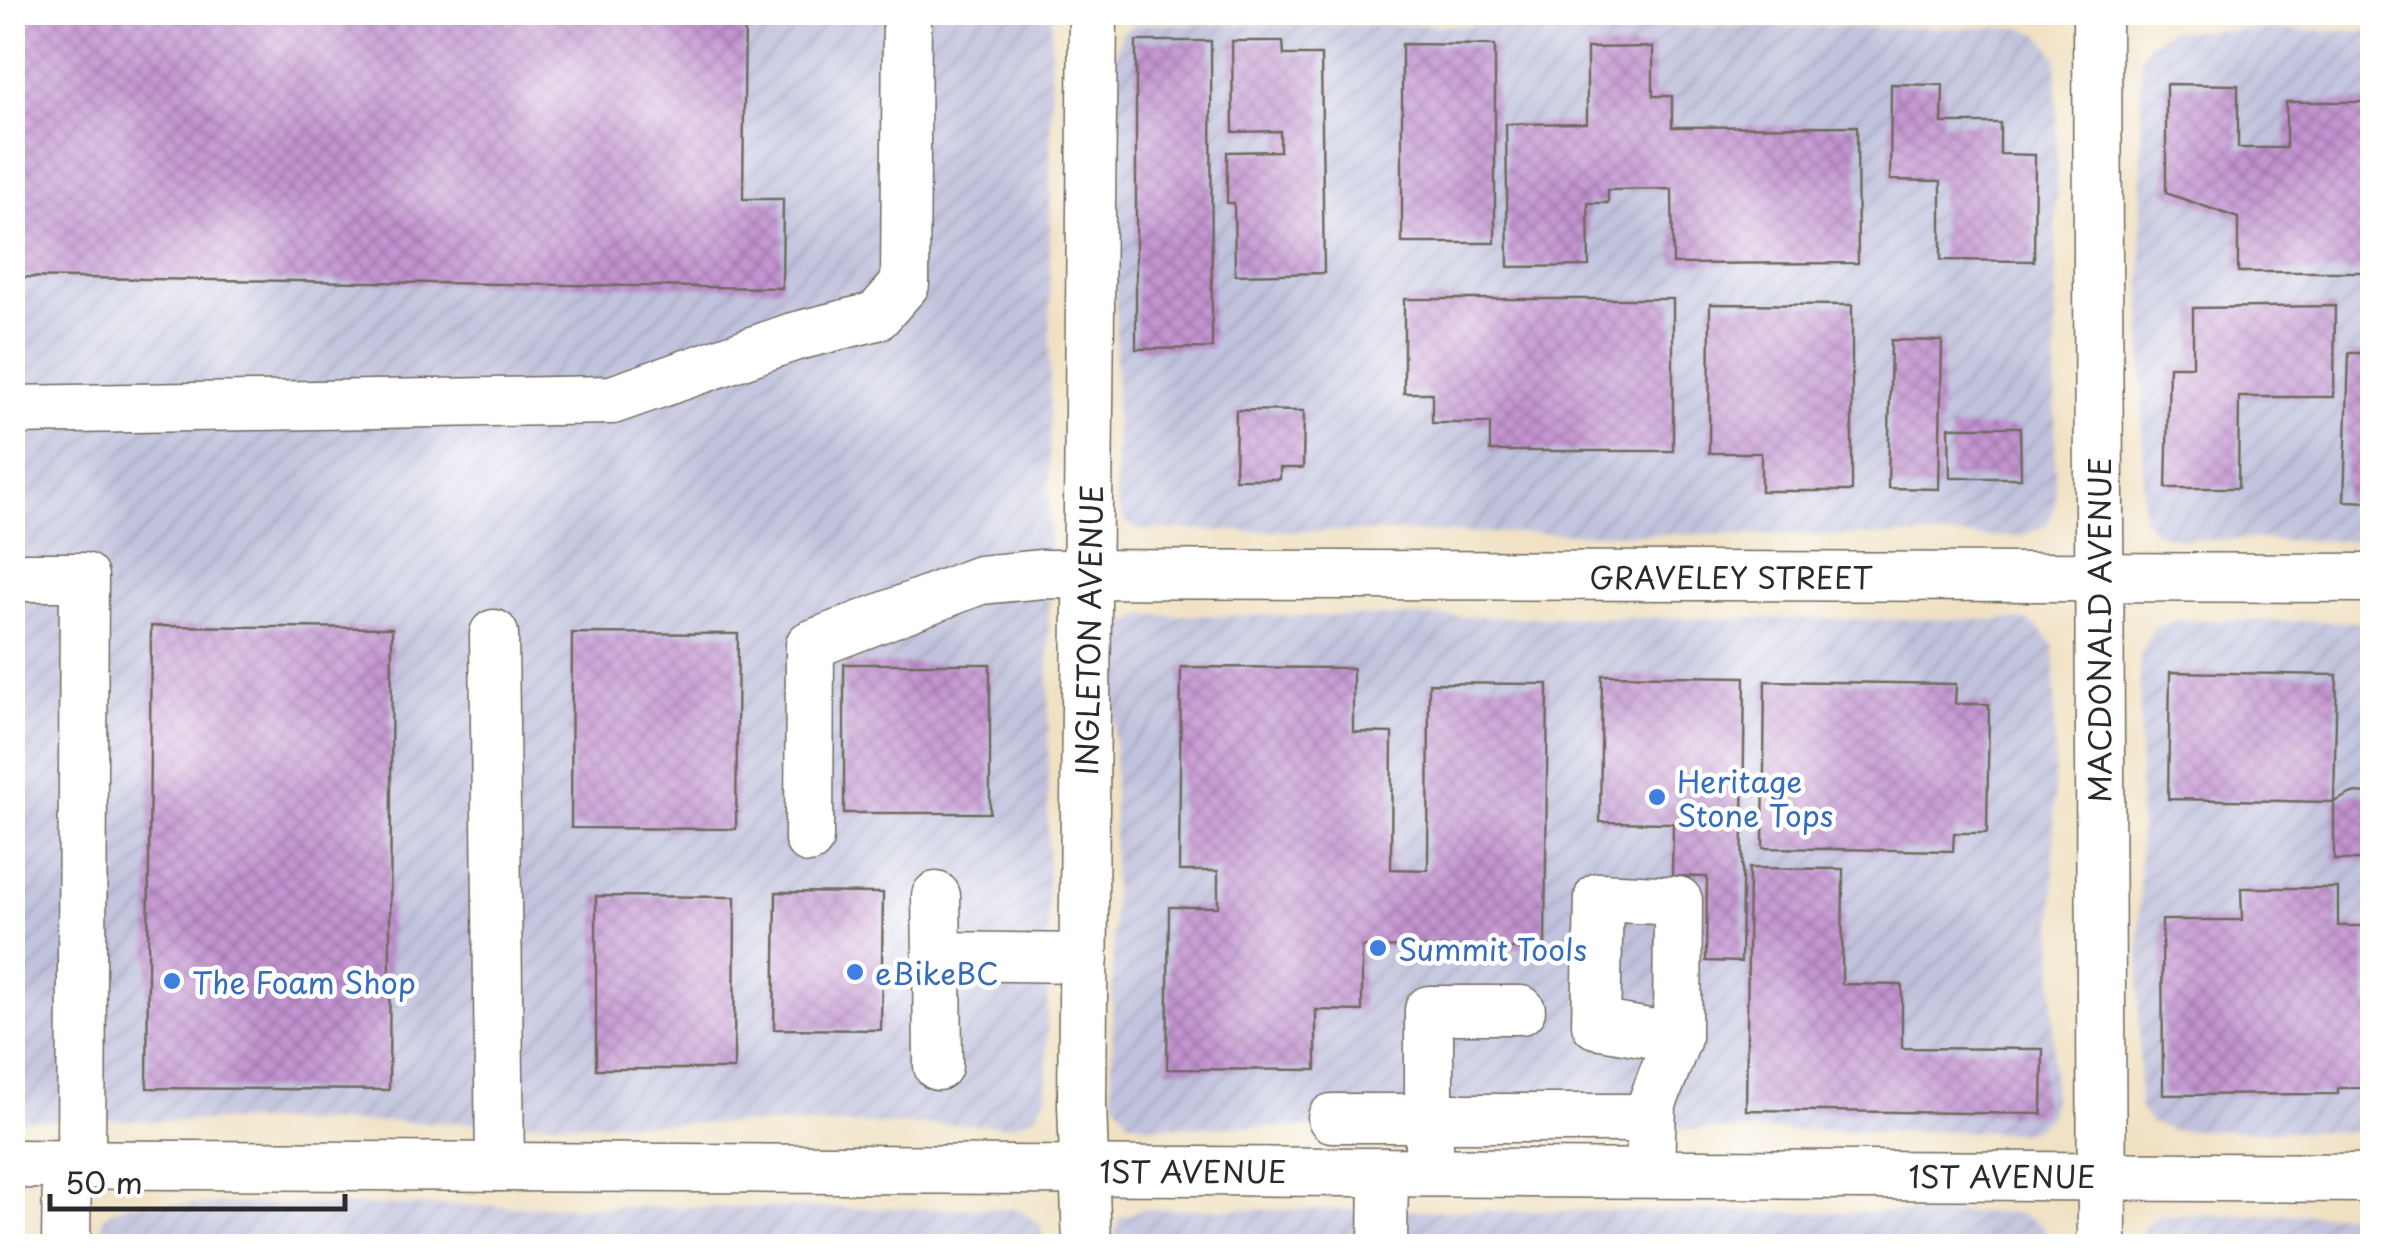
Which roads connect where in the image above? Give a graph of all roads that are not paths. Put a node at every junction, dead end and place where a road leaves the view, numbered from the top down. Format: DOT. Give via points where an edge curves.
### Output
graph roads {
  1 [pos="907,12"];
  2 [pos="1093,12"];
  3 [pos="2097,12"];
  4 [pos="12,410"];
  5 [pos="1088,574"];
  6 [pos="2097,576"];
  7 [pos="12,577"];
  8 [pos="2372,578"];
  9 [pos="494,634"];
  10 [pos="809,839"];
  11 [pos="936,896"];
  12 [pos="937,956"];
  13 [pos="1084,958"];
  14 [pos="1520,1010"];
  15 [pos="1676,1038"];
  16 [pos="938,1066"];
  17 [pos="1332,1118"];
  18 [pos="1650,1118"];
  19 [pos="1429,1119"];
  20 [pos="12,1164"];
  21 [pos="74,1164"];
  22 [pos="500,1167"];
  23 [pos="1084,1169"];
  24 [pos="1406,1172"];
  25 [pos="1650,1173"];
  26 [pos="2102,1176"];
  27 [pos="2372,1178"];
  28 [pos="66,1246"];
  29 [pos="1087,1246"];
  30 [pos="1383,1246"];
  31 [pos="2102,1246"];
  1 -- 4 [label="street" via="905,284 877,316 793,337 612,400"];
  2 -- 5 [label="street, INGLETON AVENUE"];
  3 -- 6 [label="street, MACDONALD AVENUE"];
  5 -- 6 [label="street, GRAVELEY STREET"];
  5 -- 10 [label="street, GRAVELEY STREET" via="980,580 810,645"];
  5 -- 13 [label="street, INGLETON AVENUE"];
  6 -- 8 [label="street, GRAVELEY STREET"];
  6 -- 26 [label="street, MACDONALD AVENUE"];
  7 -- 21 [label="street" via="84,577"];
  9 -- 22 [label="street"];
  11 -- 12 [label="street"];
  12 -- 13 [label="street"];
  12 -- 16 [label="street"];
  13 -- 23 [label="street, INGLETON AVENUE"];
  14 -- 19 [label="street" via="1429,1010"];
  15 -- 18 [label="street"];
  17 -- 19 [label="street"];
  18 -- 19 [label="street"];
  18 -- 25 [label="street"];
  19 -- 24 [label="street"];
  20 -- 21 [label="street, 1ST AVENUE"];
  21 -- 22 [label="street, 1ST AVENUE"];
  21 -- 28 [label="street"];
  22 -- 23 [label="street, 1ST AVENUE"];
  23 -- 24 [label="street, 1ST AVENUE"];
  23 -- 29 [label="street, INGLETON AVENUE"];
  24 -- 25 [label="street, 1ST AVENUE"];
  24 -- 30 [label="street"];
  25 -- 26 [label="street, 1ST AVENUE"];
  26 -- 27 [label="street, 1ST AVENUE"];
  26 -- 31 [label="street, MACDONALD AVENUE"];
}
